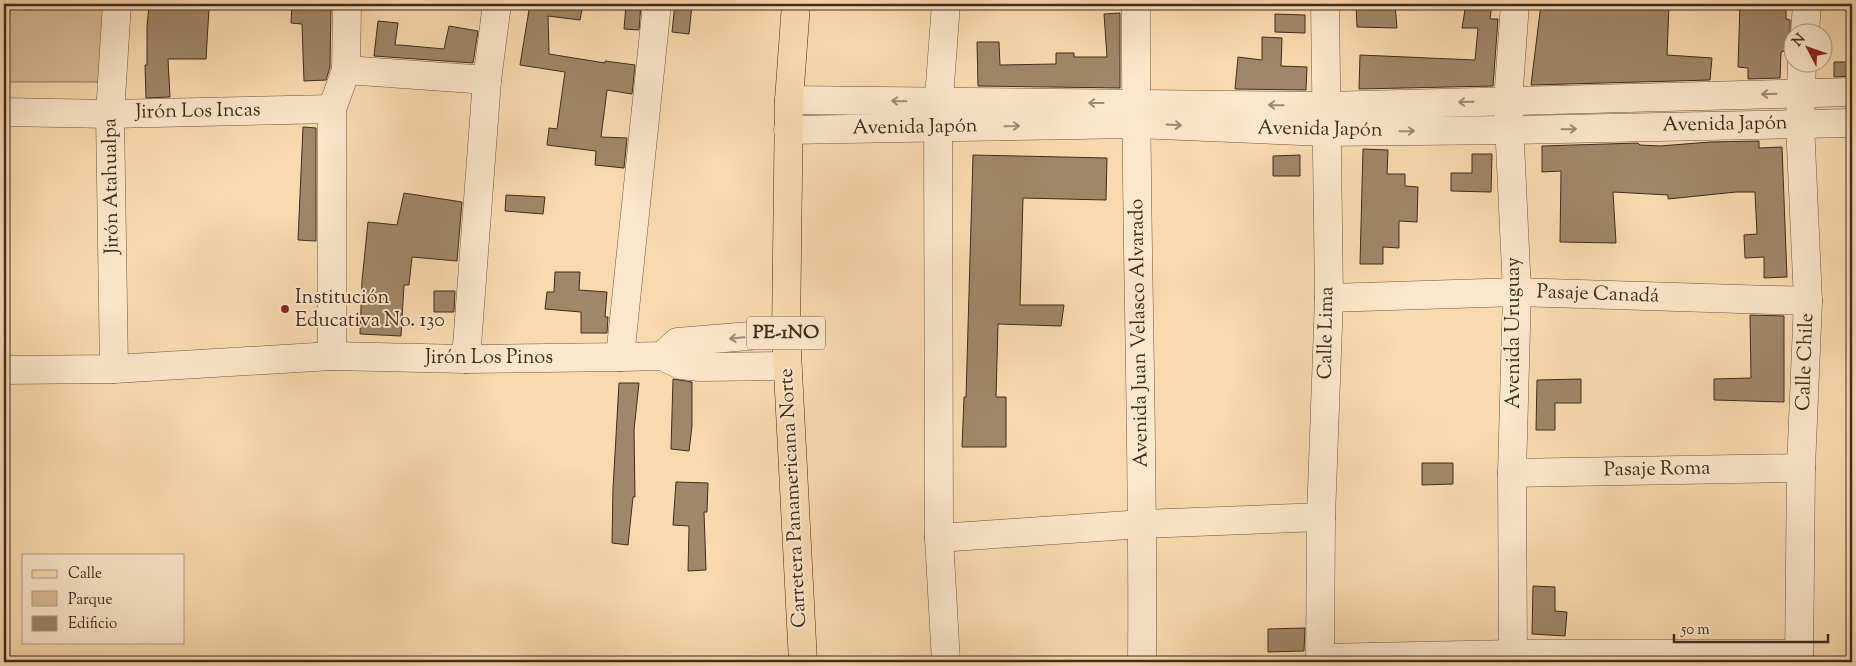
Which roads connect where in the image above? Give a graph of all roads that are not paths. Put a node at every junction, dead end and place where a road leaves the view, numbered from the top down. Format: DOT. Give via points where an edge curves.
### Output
graph roads {
  1 [pos="117,4"];
  2 [pos="347,4"];
  3 [pos="497,4"];
  4 [pos="657,4"];
  5 [pos="796,4"];
  6 [pos="946,4"];
  7 [pos="1136,4"];
  8 [pos="1325,4"];
  9 [pos="1515,4"];
  10 [pos="1807,4"];
  11 [pos="1806,22"];
  12 [pos="346,70"];
  13 [pos="1801,72"];
  14 [pos="487,80"];
  15 [pos="1852,92"];
  16 [pos="1800,93"];
  17 [pos="788,100"];
  18 [pos="1508,101"];
  19 [pos="332,109"];
  20 [pos="4,112"];
  21 [pos="110,114"];
  22 [pos="938,114"];
  23 [pos="1136,114"];
  24 [pos="1325,119"];
  25 [pos="1800,123"];
  26 [pos="1852,123"];
  27 [pos="788,130"];
  28 [pos="1508,130"];
  29 [pos="1517,292"];
  30 [pos="1329,298"];
  31 [pos="1808,301"];
  32 [pos="786,333"];
  33 [pos="332,356"];
  34 [pos="662,356"];
  35 [pos="620,357"];
  36 [pos="466,359"];
  37 [pos="786,366"];
  38 [pos="114,369"];
  39 [pos="4,370"];
  40 [pos="1801,468"];
  41 [pos="1512,473"];
  42 [pos="1321,517"];
  43 [pos="1143,524"];
  44 [pos="939,538"];
  45 [pos="1513,658"];
  46 [pos="1799,658"];
  47 [pos="1320,660"];
  48 [pos="803,662"];
  49 [pos="946,662"];
  50 [pos="1142,662"];
  1 -- 21 [label="street, Jirón Atahualpa"];
  2 -- 12 [label="street"];
  3 -- 14 [label="street"];
  4 -- 35 [label="street"];
  5 -- 17 [label="main road, Carretera Panamericana Norte / PE-1NO"];
  6 -- 22 [label="street"];
  7 -- 23 [label="street, Avenida Juan Velasco Alvarado"];
  8 -- 24 [label="street, Calle Lima"];
  9 -- 18 [label="street, Avenida Uruguay"];
  10 -- 11 [label="street"];
  12 -- 14 [label="street"];
  12 -- 19 [label="street"];
  13 -- 16 [label="street, Calle Chile"];
  14 -- 36 [label="street"];
  15 -- 16 [label="street, Avenida Japón"];
  16 -- 18 [label="street, Avenida Japón, one-way"];
  16 -- 25 [label="street, Calle Chile"];
  22 -- 17 [label="street, one-way"];
  17 -- 27 [label="main road, Carretera Panamericana Norte / PE-1NO"];
  18 -- 24 [label="street, Avenida Japón, one-way"];
  18 -- 28 [label="street, Avenida Uruguay"];
  19 -- 21 [label="street, Jirón Los Incas"];
  19 -- 33 [label="street"];
  20 -- 21 [label="street, Jirón Los Incas"];
  21 -- 38 [label="street, Jirón Atahualpa"];
  22 -- 23 [label="street"];
  22 -- 27 [label="street, Avenida Japón"];
  22 -- 44 [label="street"];
  23 -- 24 [label="street"];
  23 -- 43 [label="street, Avenida Juan Velasco Alvarado"];
  24 -- 28 [label="street, Avenida Japón, one-way"];
  24 -- 30 [label="street, Calle Lima"];
  25 -- 26 [label="street, Avenida Japón"];
  28 -- 25 [label="street, Avenida Japón, one-way"];
  25 -- 31 [label="street, Calle Chile"];
  27 -- 32 [label="main road, Carretera Panamericana Norte / PE-1NO"];
  28 -- 29 [label="street, Avenida Uruguay"];
  29 -- 30 [label="street, Pasaje Canadá"];
  29 -- 31 [label="street, Pasaje Canadá"];
  29 -- 41 [label="street, Avenida Uruguay"];
  30 -- 42 [label="street, Calle Lima"];
  31 -- 40 [label="street, Calle Chile"];
  32 -- 34 [label="street, one-way" via="677,342"];
  32 -- 37 [label="main road, Carretera Panamericana Norte / PE-1NO"];
  33 -- 36 [label="street, Jirón Los Pinos"];
  33 -- 38 [label="street, Jirón Los Pinos"];
  34 -- 35 [label="street, Jirón Los Pinos"];
  34 -- 37 [label="street" via="681,365 700,367"];
  35 -- 36 [label="street, Jirón Los Pinos"];
  37 -- 48 [label="main road, Carretera Panamericana Norte / PE-1NO"];
  38 -- 39 [label="street, Jirón Los Pinos"];
  40 -- 41 [label="street, Pasaje Roma"];
  40 -- 46 [label="street, Calle Chile"];
  41 -- 45 [label="street, Avenida Uruguay"];
  42 -- 43 [label="street"];
  42 -- 47 [label="street, Calle Lima"];
  43 -- 44 [label="street"];
  43 -- 50 [label="street, Avenida Juan Velasco Alvarado"];
  44 -- 49 [label="street"];
  45 -- 46 [label="street"];
  45 -- 47 [label="street"];
}
